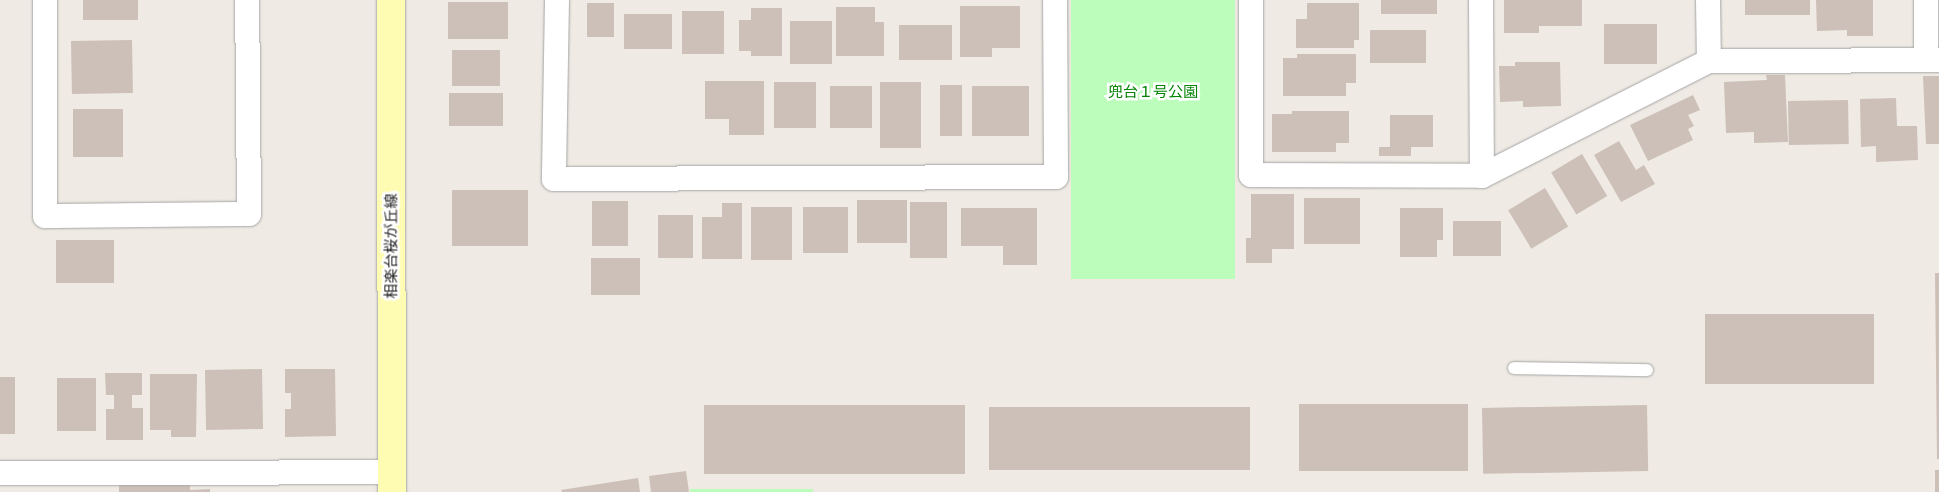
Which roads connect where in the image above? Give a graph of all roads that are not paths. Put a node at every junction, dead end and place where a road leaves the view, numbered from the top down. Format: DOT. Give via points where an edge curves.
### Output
graph roads {
  1 [pos="45,0"];
  2 [pos="247,0"];
  3 [pos="391,0"];
  4 [pos="557,0"];
  5 [pos="1055,0"];
  6 [pos="1251,0"];
  7 [pos="1482,0"];
  8 [pos="1708,0"];
  9 [pos="1926,0"];
  10 [pos="1932,60"];
  11 [pos="1709,61"];
  12 [pos="1482,176"];
  13 [pos="1514,368"];
  14 [pos="1647,370"];
  15 [pos="0,473"];
  16 [pos="233,482"];
  17 [pos="392,482"];
  1 -- 2 [label="street" via="45,216 249,214"];
  3 -- 17 [label="main road, 相楽台桜が丘線"];
  4 -- 5 [label="street" via="554,179 1056,177"];
  6 -- 12 [label="street" via="1251,175"];
  7 -- 12 [label="street"];
  8 -- 11 [label="street"];
  9 -- 10 [label="street"];
  10 -- 11 [label="street"];
  11 -- 12 [label="street"];
  13 -- 14 [label="lane"];
  15 -- 16 [label="street"];
  16 -- 17 [label="street"];
}
